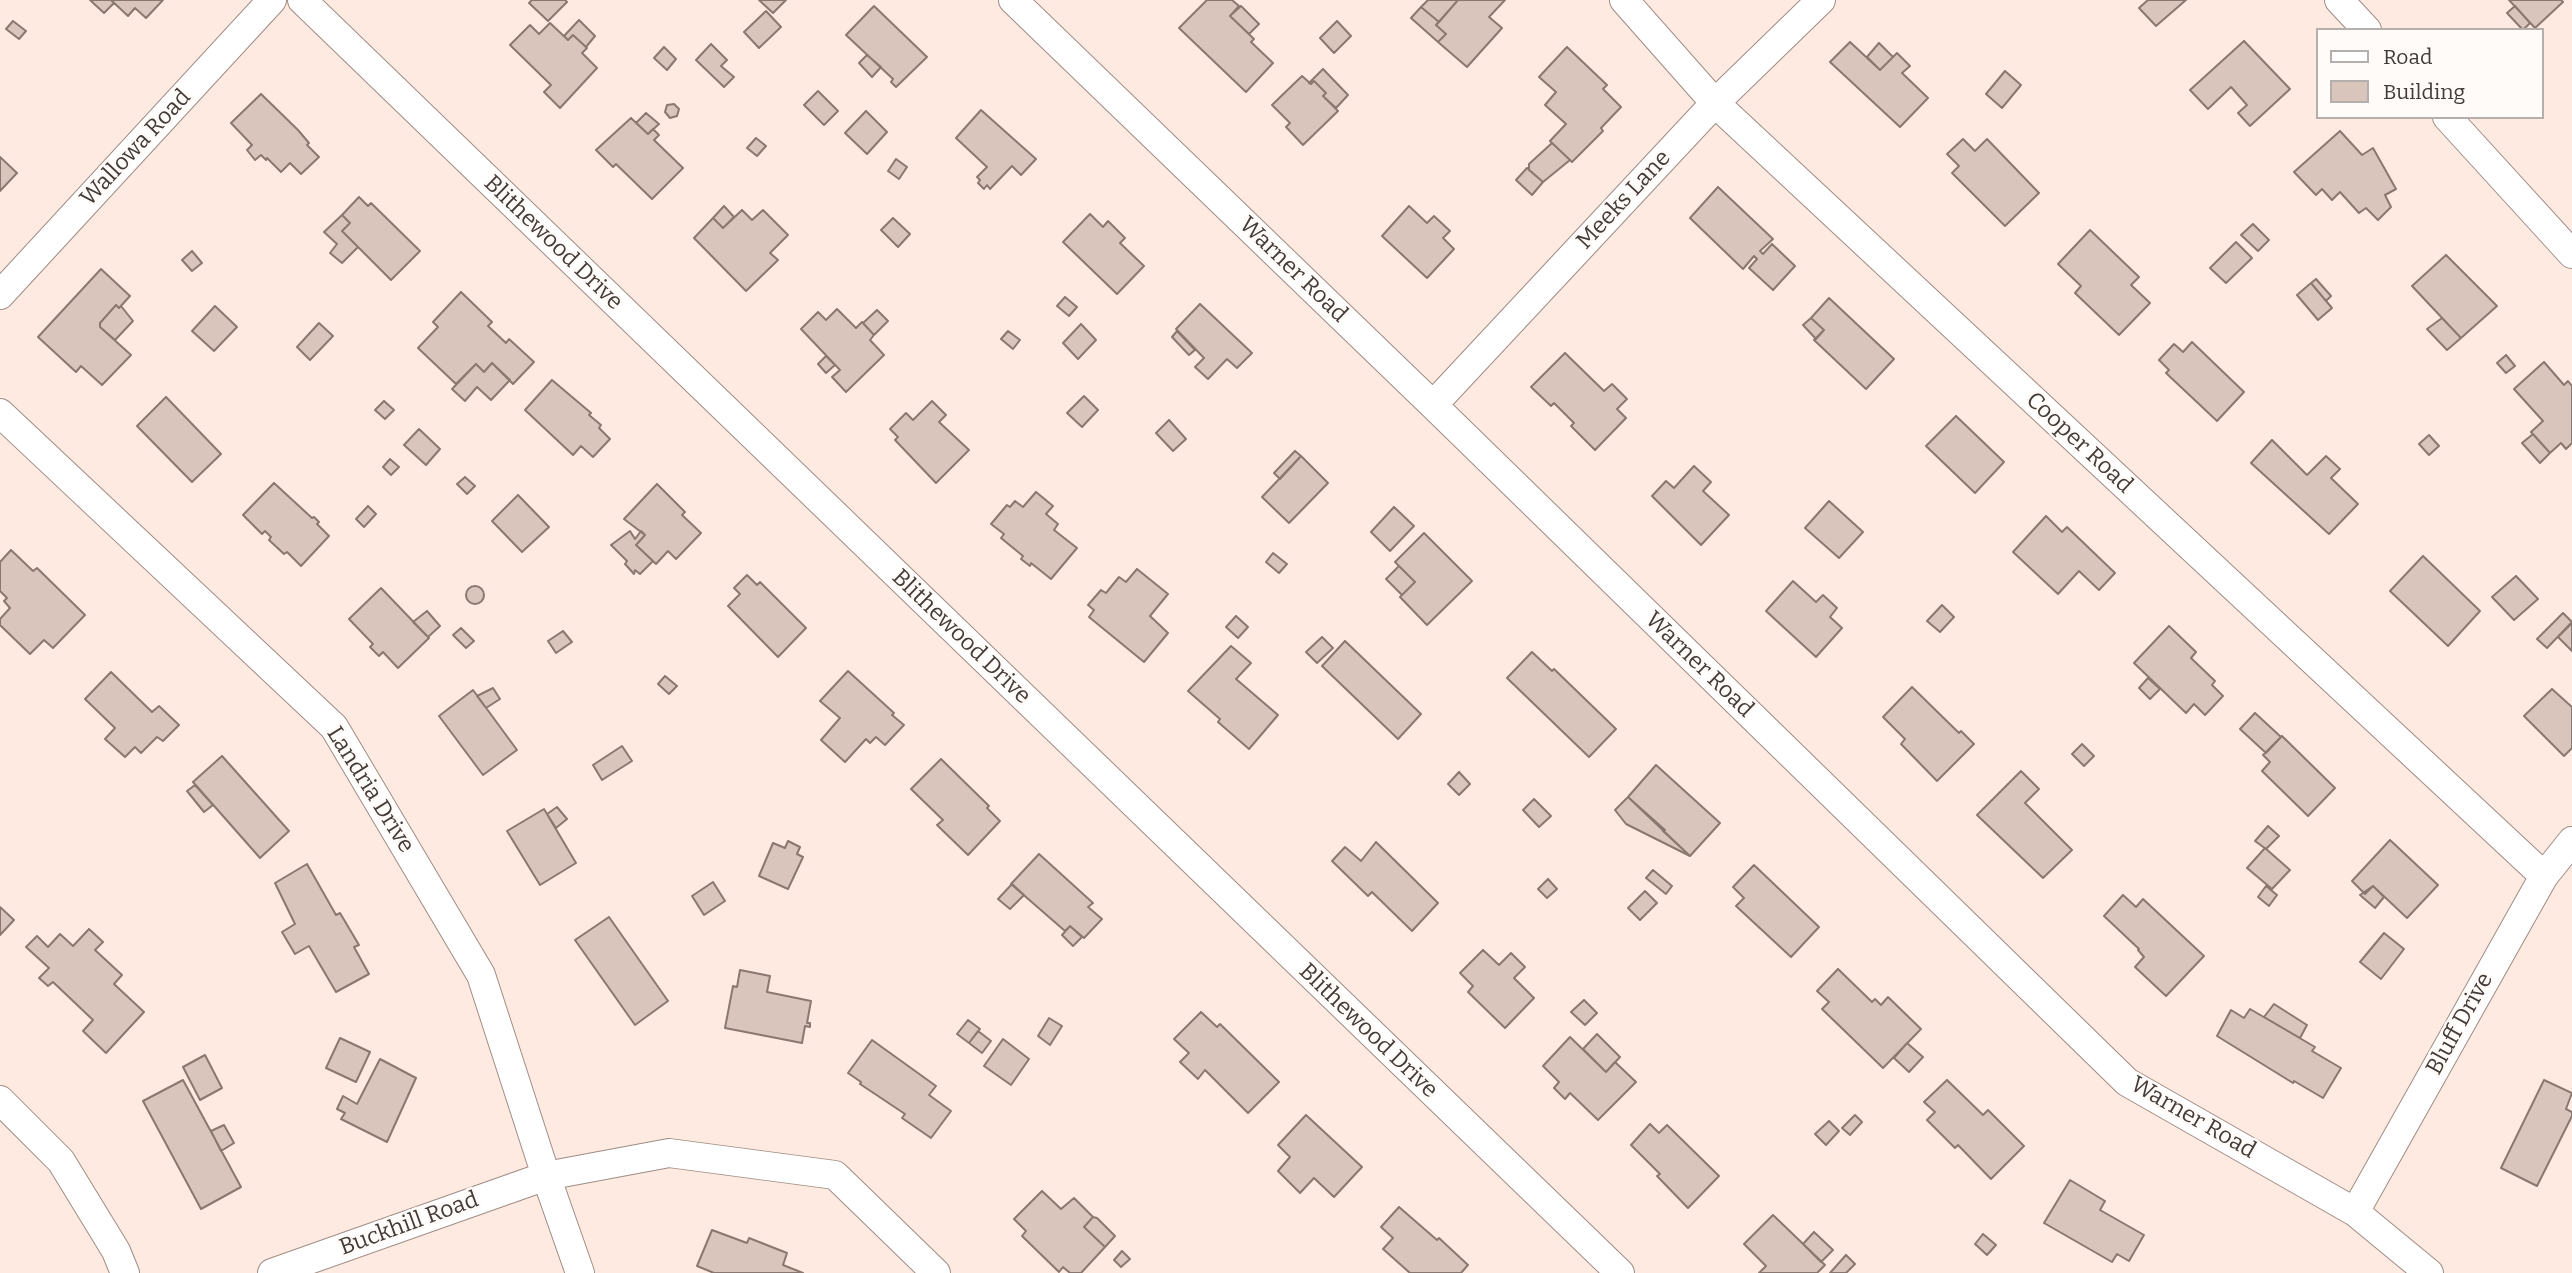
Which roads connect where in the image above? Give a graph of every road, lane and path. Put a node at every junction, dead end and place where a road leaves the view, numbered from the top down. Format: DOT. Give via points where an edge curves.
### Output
graph roads {
  1 [pos="272,0"];
  2 [pos="302,0"];
  3 [pos="1013,0"];
  4 [pos="1624,0"];
  5 [pos="1821,0"];
  6 [pos="2339,0"];
  7 [pos="2365,28"];
  8 [pos="1715,103"];
  9 [pos="2449,119"];
  10 [pos="2572,254"];
  11 [pos="0,295"];
  12 [pos="1433,405"];
  13 [pos="0,413"];
  14 [pos="2572,841"];
  15 [pos="2544,876"];
  16 [pos="0,1100"];
  17 [pos="546,1176"];
  18 [pos="2355,1212"];
  19 [pos="125,1273"];
  20 [pos="272,1273"];
  21 [pos="580,1273"];
  22 [pos="936,1273"];
  23 [pos="1619,1273"];
  24 [pos="2429,1273"];
  1 -- 11 [label="street, Wallowa Road"];
  2 -- 23 [label="street, Blithewood Drive"];
  3 -- 12 [label="street, Warner Road"];
  4 -- 8 [label="street, Cooper Road"];
  5 -- 8 [label="street, Meeks Lane"];
  6 -- 7 [label="street"];
  8 -- 12 [label="street, Meeks Lane"];
  8 -- 15 [label="street, Cooper Road"];
  9 -- 10 [label="street"];
  12 -- 18 [label="street, Warner Road" via="2127,1082"];
  13 -- 17 [label="street, Landria Drive" via="334,727 481,975"];
  14 -- 15 [label="street, Bluff Drive"];
  15 -- 18 [label="street, Bluff Drive"];
  16 -- 19 [label="street" via="61,1161 117,1251"];
  17 -- 20 [label="street, Buckhill Road"];
  17 -- 21 [label="street, Landria Drive"];
  17 -- 22 [label="street, Buckhill Road" via="669,1153 835,1175"];
  18 -- 24 [label="street, Warner Road"];
}
